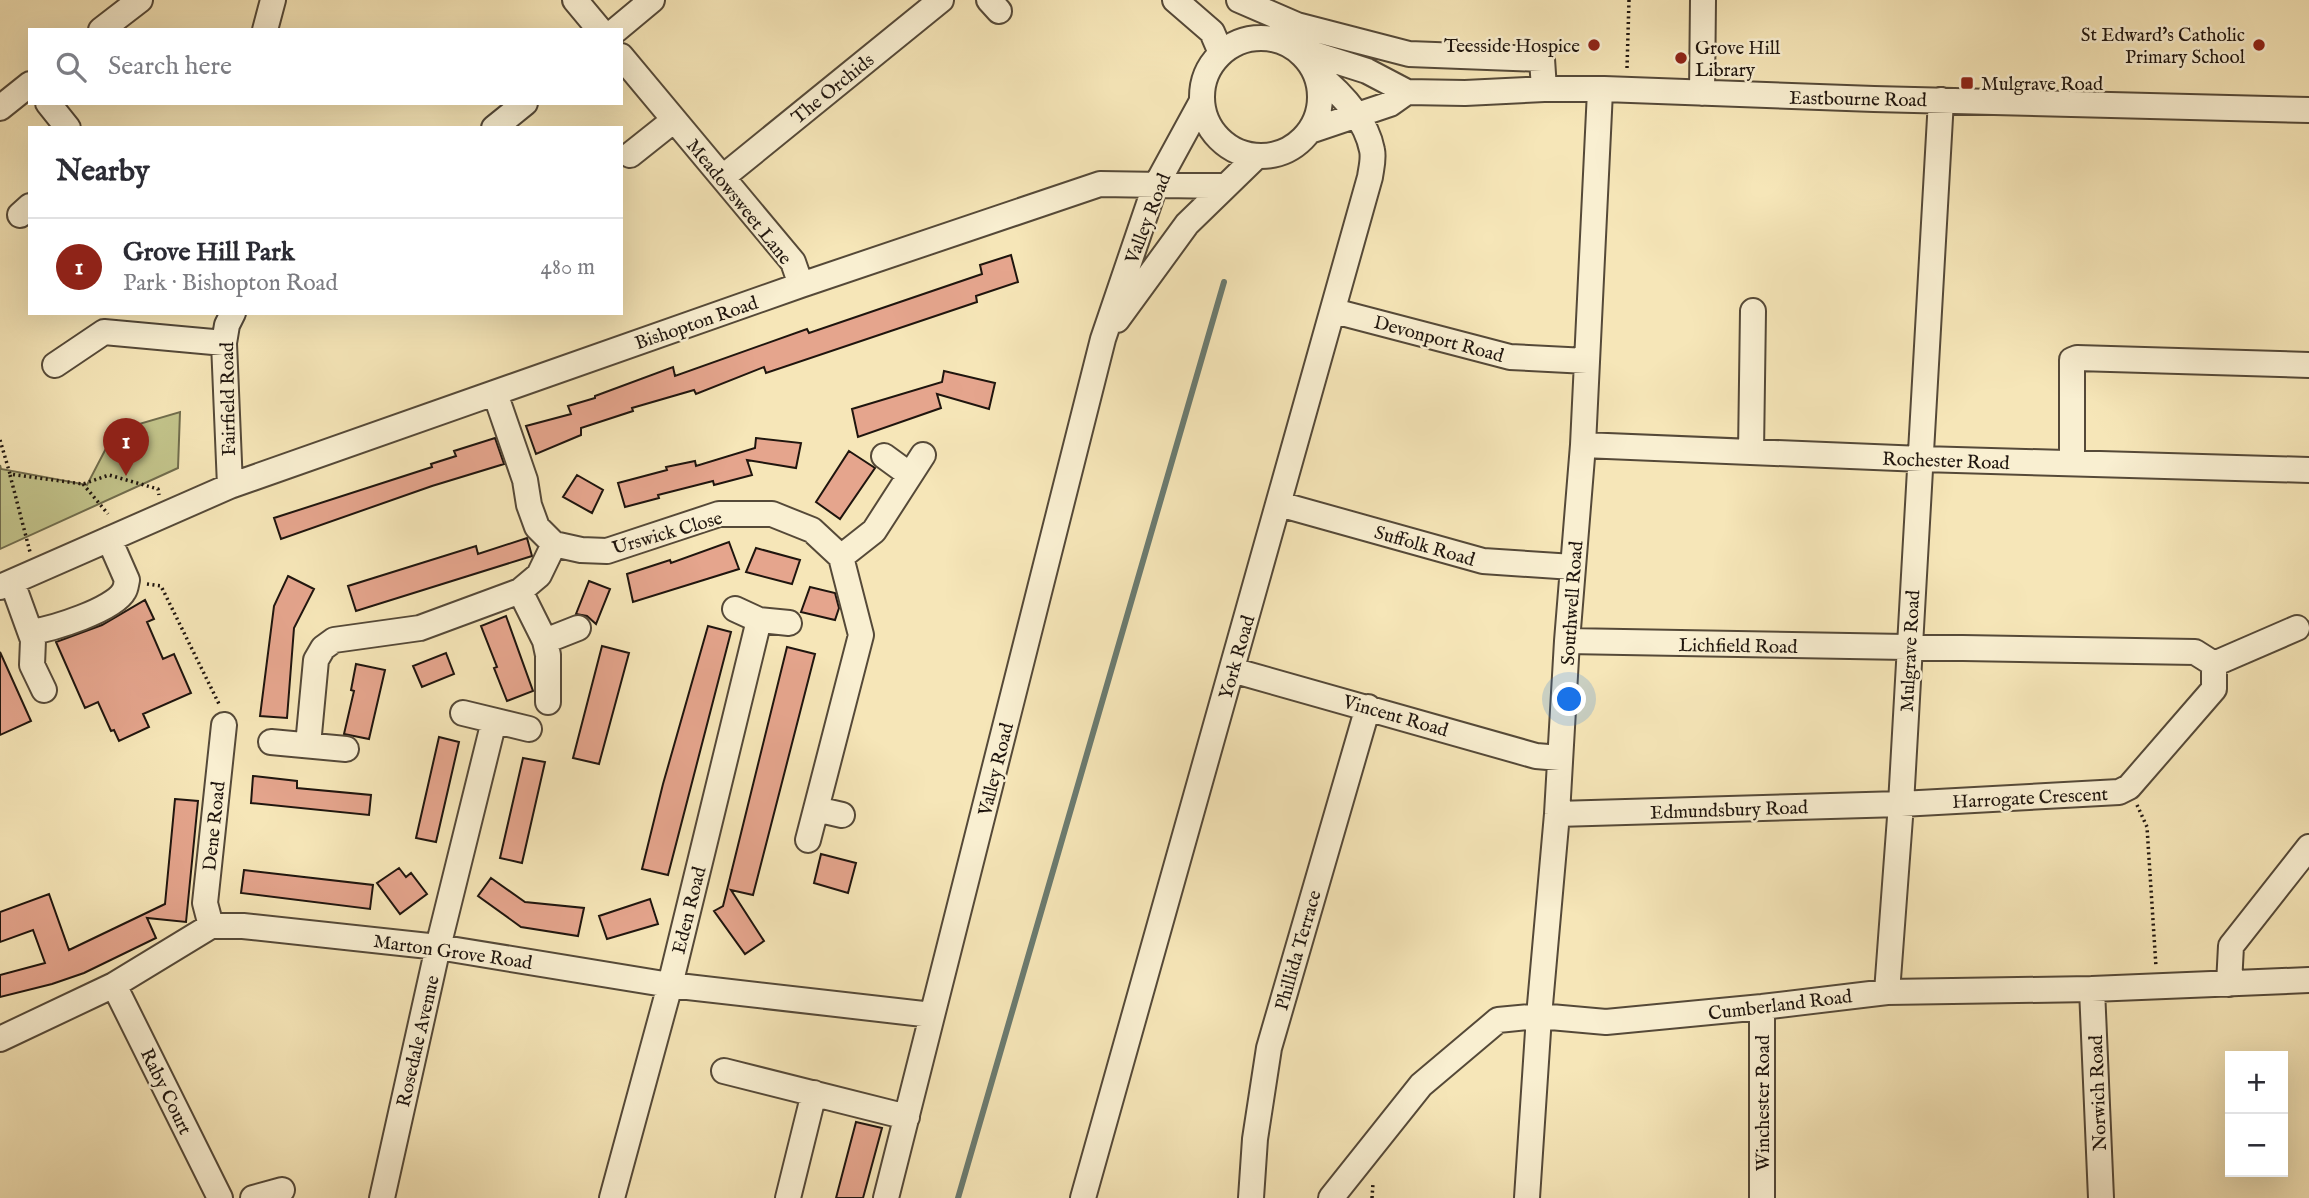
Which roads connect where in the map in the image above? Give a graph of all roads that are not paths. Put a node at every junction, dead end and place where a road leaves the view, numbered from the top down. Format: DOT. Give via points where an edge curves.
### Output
graph roads {
  1 [pos="273,0"];
  2 [pos="575,0"];
  3 [pos="652,0"];
  4 [pos="941,0"];
  5 [pos="1175,0"];
  6 [pos="1239,0"];
  7 [pos="1703,0"];
  8 [pos="129,3"];
  9 [pos="103,28"];
  10 [pos="266,28"];
  11 [pos="598,28"];
  12 [pos="618,28"];
  13 [pos="1295,40"];
  14 [pos="1222,53"];
  15 [pos="623,58"];
  16 [pos="1315,72"];
  17 [pos="28,86"];
  18 [pos="1544,89"];
  19 [pos="1601,90"];
  20 [pos="1408,92"];
  21 [pos="1702,93"];
  22 [pos="1941,100"];
  23 [pos="1202,101"];
  24 [pos="50,105"];
  25 [pos="523,105"];
  26 [pos="0,108"];
  27 [pos="2309,110"];
  28 [pos="1356,117"];
  29 [pos="674,120"];
  30 [pos="66,126"];
  31 [pos="496,126"];
  32 [pos="1310,131"];
  33 [pos="629,155"];
  34 [pos="1258,156"];
  35 [pos="723,177"];
  36 [pos="1155,186"];
  37 [pos="1226,186"];
  38 [pos="801,285"];
  39 [pos="1334,311"];
  40 [pos="1753,311"];
  41 [pos="232,315"];
  42 [pos="1103,339"];
  43 [pos="224,344"];
  44 [pos="1587,361"];
  45 [pos="55,365"];
  46 [pos="2309,365"];
  47 [pos="495,393"];
  48 [pos="1583,445"];
  49 [pos="1752,452"];
  50 [pos="884,456"];
  51 [pos="1922,459"];
  52 [pos="2072,463"];
  53 [pos="2309,470"];
  54 [pos="230,486"];
  55 [pos="1279,504"];
  56 [pos="122,533"];
  57 [pos="554,544"];
  58 [pos="841,557"];
  59 [pos="1573,567"];
  60 [pos="6,584"];
  61 [pos="520,591"];
  62 [pos="735,609"];
  63 [pos="760,620"];
  64 [pos="789,623"];
  65 [pos="578,628"];
  66 [pos="2297,628"];
  67 [pos="31,632"];
  68 [pos="545,641"];
  69 [pos="1567,641"];
  70 [pos="1908,649"];
  71 [pos="2214,664"];
  72 [pos="1232,670"];
  73 [pos="44,690"];
  74 [pos="548,702"];
  75 [pos="1368,707"];
  76 [pos="463,713"];
  77 [pos="494,721"];
  78 [pos="224,725"];
  79 [pos="529,729"];
  80 [pos="271,742"];
  81 [pos="308,745"];
  82 [pos="345,749"];
  83 [pos="1560,758"];
  84 [pos="1901,804"];
  85 [pos="816,809"];
  86 [pos="1557,814"];
  87 [pos="842,815"];
  88 [pos="808,840"];
  89 [pos="2309,847"];
  90 [pos="211,926"];
  91 [pos="438,947"];
  92 [pos="2309,981"];
  93 [pos="2229,984"];
  94 [pos="114,985"];
  95 [pos="670,985"];
  96 [pos="2092,989"];
  97 [pos="1887,992"];
  98 [pos="1762,1007"];
  99 [pos="932,1015"];
  100 [pos="1539,1016"];
  101 [pos="0,1038"];
  102 [pos="724,1071"];
  103 [pos="814,1093"];
  104 [pos="907,1116"];
  105 [pos="282,1190"];
  106 [pos="220,1198"];
  107 [pos="253,1198"];
  108 [pos="382,1198"];
  109 [pos="612,1198"];
  110 [pos="788,1198"];
  111 [pos="886,1198"];
  112 [pos="1083,1198"];
  113 [pos="1251,1198"];
  114 [pos="1331,1198"];
  115 [pos="1527,1198"];
  116 [pos="1762,1198"];
  117 [pos="2101,1198"];
  1 -- 10 [label="street"];
  2 -- 11 [label="street"];
  3 -- 12 [label="street"];
  4 -- 35 [label="street, The Orchids"];
  5 -- 14 [label="street" via="1212,32"];
  6 -- 13 [label="street"];
  7 -- 21 [label="street"];
  8 -- 9 [label="street"];
  13 -- 14 [label="street" via="1255,38"];
  13 -- 16 [label="street"];
  13 -- 18 [label="street" via="1409,54 1542,59"];
  13 -- 20 [label="street"];
  14 -- 23 [label="street" via="1210,66"];
  15 -- 29 [label="street, Meadowsweet Lane"];
  16 -- 28 [label="street, York Road" via="1334,87"];
  16 -- 32 [label="street" via="1321,102"];
  17 -- 26 [label="street"];
  18 -- 19 [label="street, Eastbourne Road"];
  18 -- 20 [label="street, Eastbourne Road"];
  19 -- 21 [label="street, Eastbourne Road"];
  19 -- 44 [label="street, Southwell Road"];
  20 -- 28 [label="street"];
  21 -- 22 [label="street, Eastbourne Road"];
  22 -- 27 [label="street, Eastbourne Road"];
  22 -- 51 [label="street, Mulgrave Road"];
  23 -- 34 [label="street" via="1206,118 1220,138 1241,152"];
  23 -- 36 [label="street, Valley Road"];
  24 -- 30 [label="street"];
  25 -- 31 [label="street"];
  28 -- 32 [label="street"];
  28 -- 39 [label="street, York Road" via="1373,153"];
  29 -- 33 [label="street, Meadowsweet Lane"];
  29 -- 35 [label="street, Meadowsweet Lane"];
  32 -- 34 [label="street" via="1287,150"];
  34 -- 37 [label="street, Valley Road"];
  35 -- 38 [label="street, Meadowsweet Lane" via="793,262"];
  36 -- 37 [label="street, Bishopton Road"];
  36 -- 38 [label="street, Bishopton Road" via="1100,184"];
  36 -- 42 [label="street, Valley Road"];
  37 -- 42 [label="street, Valley Road" via="1187,224"];
  38 -- 47 [label="street, Bishopton Road"];
  39 -- 44 [label="street, Devonport Road" via="1510,358"];
  39 -- 55 [label="street, York Road"];
  40 -- 49 [label="street"];
  41 -- 43 [label="street, Fairfield Road"];
  42 -- 99 [label="street, Valley Road"];
  43 -- 45 [label="street" via="104,332"];
  43 -- 54 [label="street, Fairfield Road"];
  44 -- 48 [label="street, Southwell Road"];
  46 -- 52 [label="street" via="2077,358 2071,363"];
  47 -- 54 [label="street, Bishopton Road"];
  47 -- 57 [label="street" via="525,480 528,505 537,527"];
  48 -- 49 [label="street, Rochester Road"];
  48 -- 59 [label="street, Southwell Road"];
  49 -- 51 [label="street, Rochester Road"];
  50 -- 58 [label="street" via="917,465 874,531"];
  51 -- 52 [label="street, Rochester Road"];
  51 -- 70 [label="street, Mulgrave Road"];
  52 -- 53 [label="street, Rochester Road"];
  54 -- 56 [label="street, Bishopton Road"];
  55 -- 59 [label="street, Suffolk Road" via="1483,561"];
  55 -- 72 [label="street, York Road"];
  56 -- 60 [label="street"];
  56 -- 67 [label="street" via="127,580 123,593 112,603 54,628"];
  57 -- 58 [label="street, Urswick Close" via="607,551 719,514 772,514 812,530"];
  57 -- 61 [label="street" via="538,575"];
  58 -- 85 [label="street" via="861,635"];
  59 -- 69 [label="street, Southwell Road"];
  60 -- 67 [label="street"];
  61 -- 68 [label="street"];
  61 -- 81 [label="street" via="420,628 334,640 316,660"];
  62 -- 63 [label="street"];
  63 -- 64 [label="street"];
  63 -- 95 [label="street, Eden Road"];
  65 -- 68 [label="street"];
  66 -- 71 [label="street"];
  67 -- 73 [label="street" via="32,665"];
  68 -- 74 [label="street"];
  69 -- 70 [label="street, Lichfield Road"];
  69 -- 83 [label="street, Southwell Road"];
  70 -- 71 [label="street" via="2195,652"];
  70 -- 84 [label="street, Mulgrave Road"];
  71 -- 84 [label="street, Harrogate Crescent" via="2214,689 2129,787 2119,792"];
  72 -- 75 [label="street, Vincent Road"];
  72 -- 112 [label="street, York Road"];
  75 -- 83 [label="street, Vincent Road" via="1536,756"];
  75 -- 113 [label="street, Phillida Terrace" via="1269,1048"];
  76 -- 77 [label="street"];
  77 -- 79 [label="street"];
  77 -- 91 [label="street, Rosedale Avenue"];
  78 -- 90 [label="street, Dene Road" via="205,904"];
  80 -- 81 [label="street"];
  81 -- 82 [label="street"];
  83 -- 86 [label="street, Southwell Road"];
  84 -- 86 [label="street, Edmundsbury Road"];
  84 -- 97 [label="street, Mulgrave Road"];
  85 -- 87 [label="street"];
  85 -- 88 [label="street"];
  86 -- 100 [label="street, Southwell Road"];
  89 -- 93 [label="street" via="2231,946"];
  90 -- 91 [label="street, Marton Grove Road"];
  90 -- 94 [label="street"];
  91 -- 95 [label="street, Marton Grove Road"];
  91 -- 108 [label="street, Rosedale Avenue"];
  92 -- 93 [label="street, Cumberland Road"];
  93 -- 96 [label="street, Cumberland Road"];
  94 -- 101 [label="street"];
  94 -- 106 [label="street, Raby Court"];
  95 -- 99 [label="street, Marton Grove Road"];
  95 -- 109 [label="street, Eden Road"];
  96 -- 97 [label="street, Cumberland Road"];
  96 -- 117 [label="street, Norwich Road"];
  97 -- 98 [label="street, Cumberland Road"];
  98 -- 100 [label="street, Cumberland Road" via="1606,1022"];
  98 -- 116 [label="street, Winchester Road"];
  99 -- 104 [label="street, Valley Road"];
  100 -- 114 [label="street, Cumberland Road" via="1498,1020 1421,1085"];
  100 -- 115 [label="street, Southwell Road"];
  102 -- 103 [label="street"];
  103 -- 104 [label="street"];
  103 -- 110 [label="street"];
  104 -- 111 [label="street, Valley Road"];
  105 -- 107 [label="street"];
}
